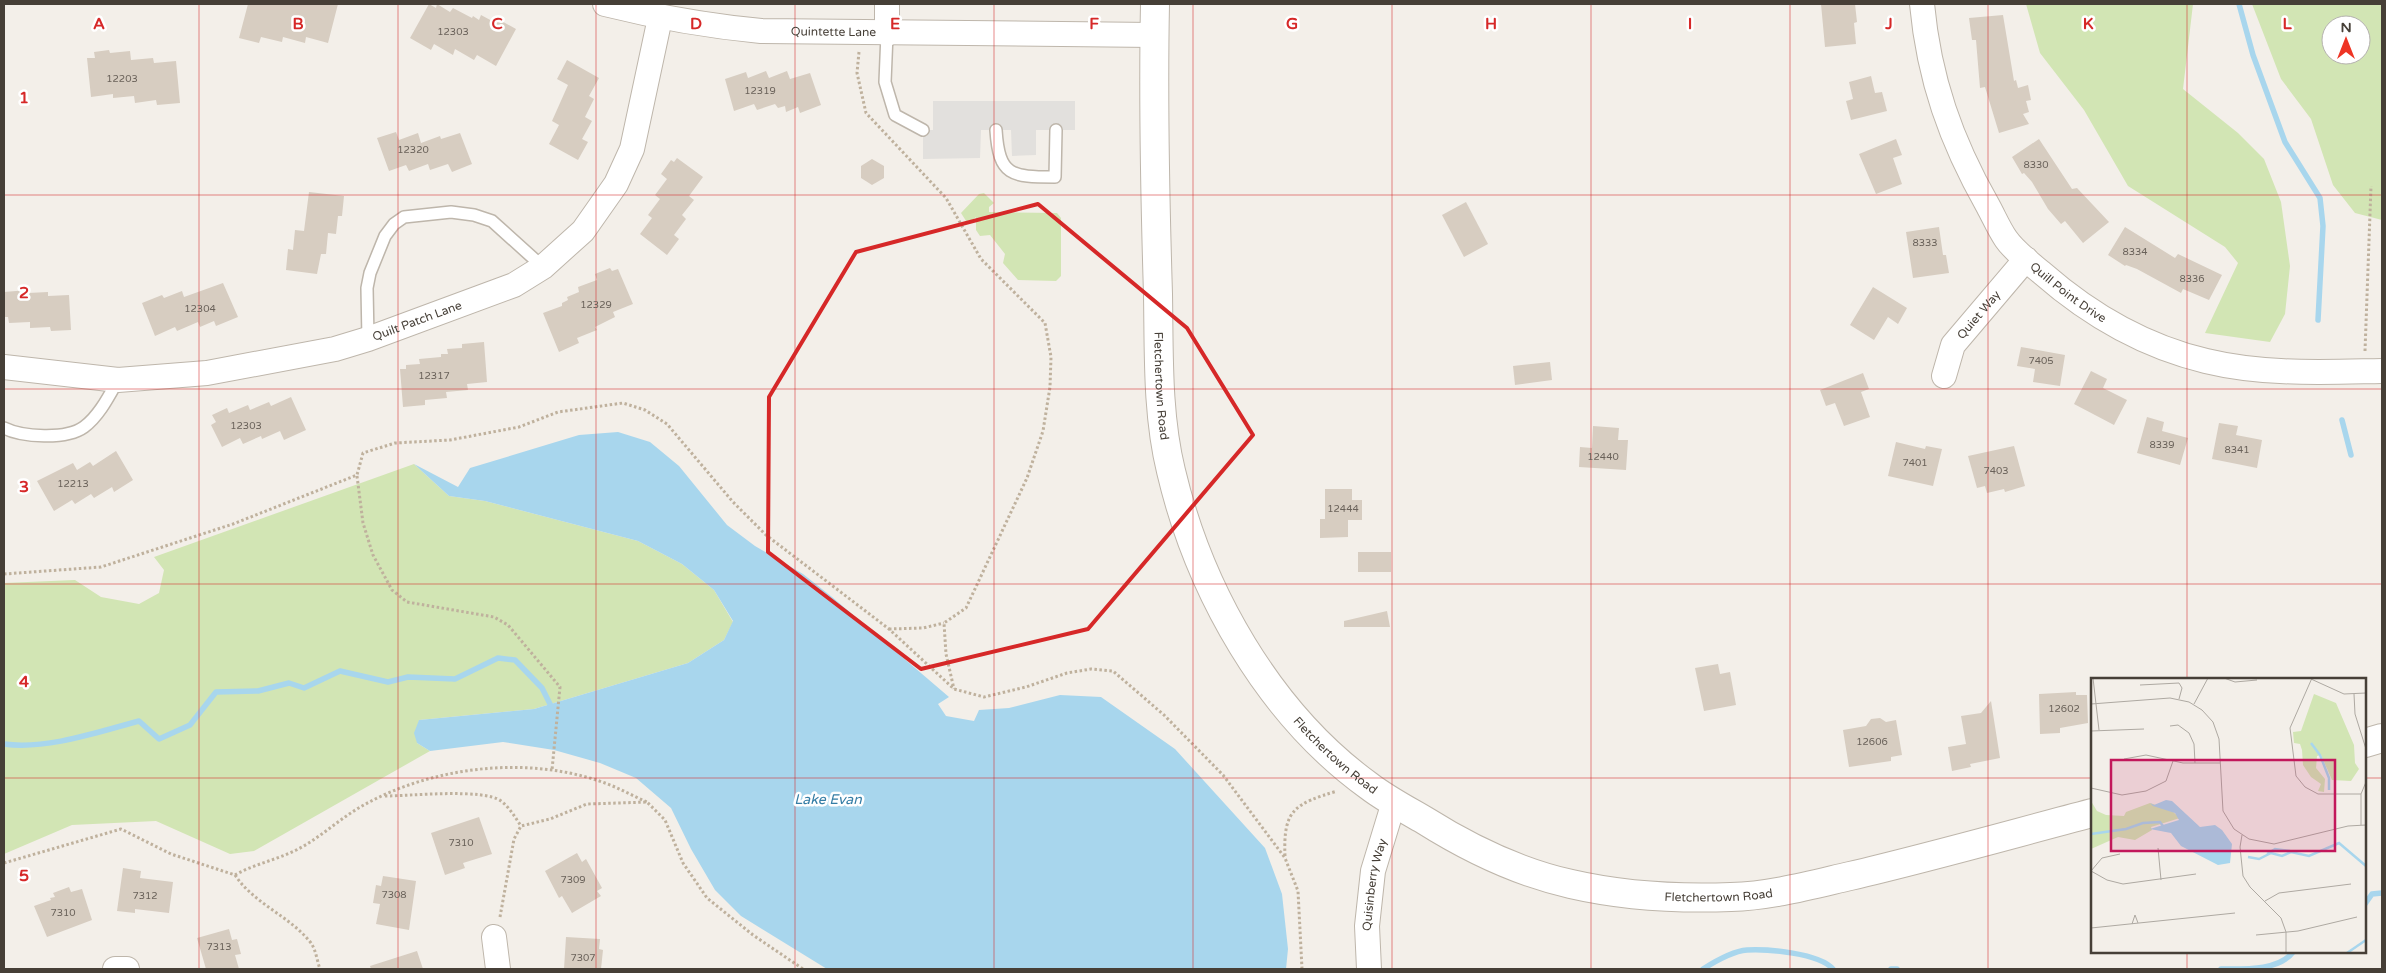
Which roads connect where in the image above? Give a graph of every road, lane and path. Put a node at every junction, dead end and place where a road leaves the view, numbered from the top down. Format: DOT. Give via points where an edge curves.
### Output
graph roads {
  1 [pos="605,4"];
  2 [pos="887,4"];
  3 [pos="1154,4"];
  4 [pos="1922,4"];
  5 [pos="660,18"];
  6 [pos="887,34"];
  7 [pos="1154,35"];
  8 [pos="859,52"];
  9 [pos="923,130"];
  10 [pos="996,130"];
  11 [pos="1056,130"];
  12 [pos="2371,186"];
  13 [pos="2026,259"];
  14 [pos="543,267"];
  15 [pos="368,339"];
  16 [pos="4,367"];
  17 [pos="2374,371"];
  18 [pos="1944,376"];
  19 [pos="118,380"];
  20 [pos="4,428"];
  21 [pos="357,476"];
  22 [pos="4,574"];
  23 [pos="944,622"];
  24 [pos="889,629"];
  25 [pos="954,689"];
  26 [pos="2382,738"];
  27 [pos="2366,743"];
  28 [pos="552,770"];
  29 [pos="1364,782"];
  30 [pos="382,796"];
  31 [pos="647,802"];
  32 [pos="1394,802"];
  33 [pos="2091,813"];
  34 [pos="520,826"];
  35 [pos="1285,858"];
  36 [pos="4,863"];
  37 [pos="235,875"];
  38 [pos="494,937"];
  39 [pos="115,969"];
  40 [pos="128,969"];
  41 [pos="320,969"];
  42 [pos="498,969"];
  43 [pos="802,969"];
  44 [pos="1302,969"];
  45 [pos="1369,969"];
  1 -- 5 [label="street, Quintette Lane"];
  2 -- 6 [label="street"];
  3 -- 7 [label="street, Fletchertown Road"];
  4 -- 13 [label="street, Quill Point Drive" via="1925,36 1940,97 1967,170 2007,240"];
  5 -- 6 [label="street, Quintette Lane" via="761,31"];
  5 -- 14 [label="street, Quilt Patch Lane" via="632,150 616,184 583,231"];
  6 -- 7 [label="street, Quintette Lane"];
  6 -- 9 [label="lane" via="885,82 894,115"];
  7 -- 29 [label="street, Fletchertown Road" via="1162,414 1180,505 1210,584 1245,648 1282,701"];
  8 -- 23 [label="path" via="857,73 866,113 946,198 981,259 1045,323 1052,357 1043,431 1027,478 966,608"];
  10 -- 11 [label="lane" via="1001,164 1016,174 1055,177"];
  12 -- 17 [label="path"];
  13 -- 17 [label="street, Quill Point Drive" via="2064,293 2094,314 2148,343 2207,362 2292,373"];
  13 -- 18 [label="street, Quiet Way" via="1953,345"];
  14 -- 15 [label="street, Quilt Patch Lane" via="514,285"];
  14 -- 15 [label="lane" via="492,221 451,212 404,218 394,224 385,236 370,273 367,288"];
  15 -- 19 [label="street, Quilt Patch Lane" via="222,370"];
  16 -- 19 [label="street, Quilt Patch Lane"];
  19 -- 20 [label="lane" via="102,407 83,428 48,435 27,435"];
  21 -- 22 [label="path" via="233,524 101,567"];
  21 -- 24 [label="path" via="363,453 395,443 450,440 519,427 558,412 623,403 645,410 667,424 733,502 766,535"];
  21 -- 28 [label="path" via="363,523 373,556 392,590 406,602 494,617 508,625 560,687"];
  23 -- 24 [label="path" via="923,628"];
  23 -- 25 [label="path" via="946,654"];
  24 -- 25 [label="path"];
  25 -- 35 [label="path" via="984,697 1067,673 1091,669 1113,671 1164,715 1223,775"];
  26 -- 27 [label="street"];
  28 -- 30 [label="path" via="504,768 461,771"];
  28 -- 31 [label="path" via="604,783"];
  29 -- 32 [label="street, Fletchertown Road"];
  29 -- 35 [label="path" via="1310,800 1292,812 1284,831"];
  30 -- 34 [label="path" via="484,794 500,800"];
  30 -- 37 [label="path" via="301,848"];
  31 -- 34 [label="path" via="587,804 550,819"];
  31 -- 43 [label="path" via="665,820 683,863 707,898 753,936"];
  32 -- 33 [label="street, Fletchertown Road" via="1469,848 1519,869 1568,884 1607,891 1686,898 1736,897 1791,889"];
  32 -- 45 [label="street, Quisinberry Way" via="1373,871 1367,926"];
  34 -- 38 [label="path" via="514,839 503,906"];
  35 -- 44 [label="path" via="1298,891"];
  36 -- 37 [label="path" via="121,829 171,854"];
  37 -- 41 [label="path" via="244,889 311,944"];
  38 -- 42 [label="street"];
  39 -- 40 [label="street"];
}
